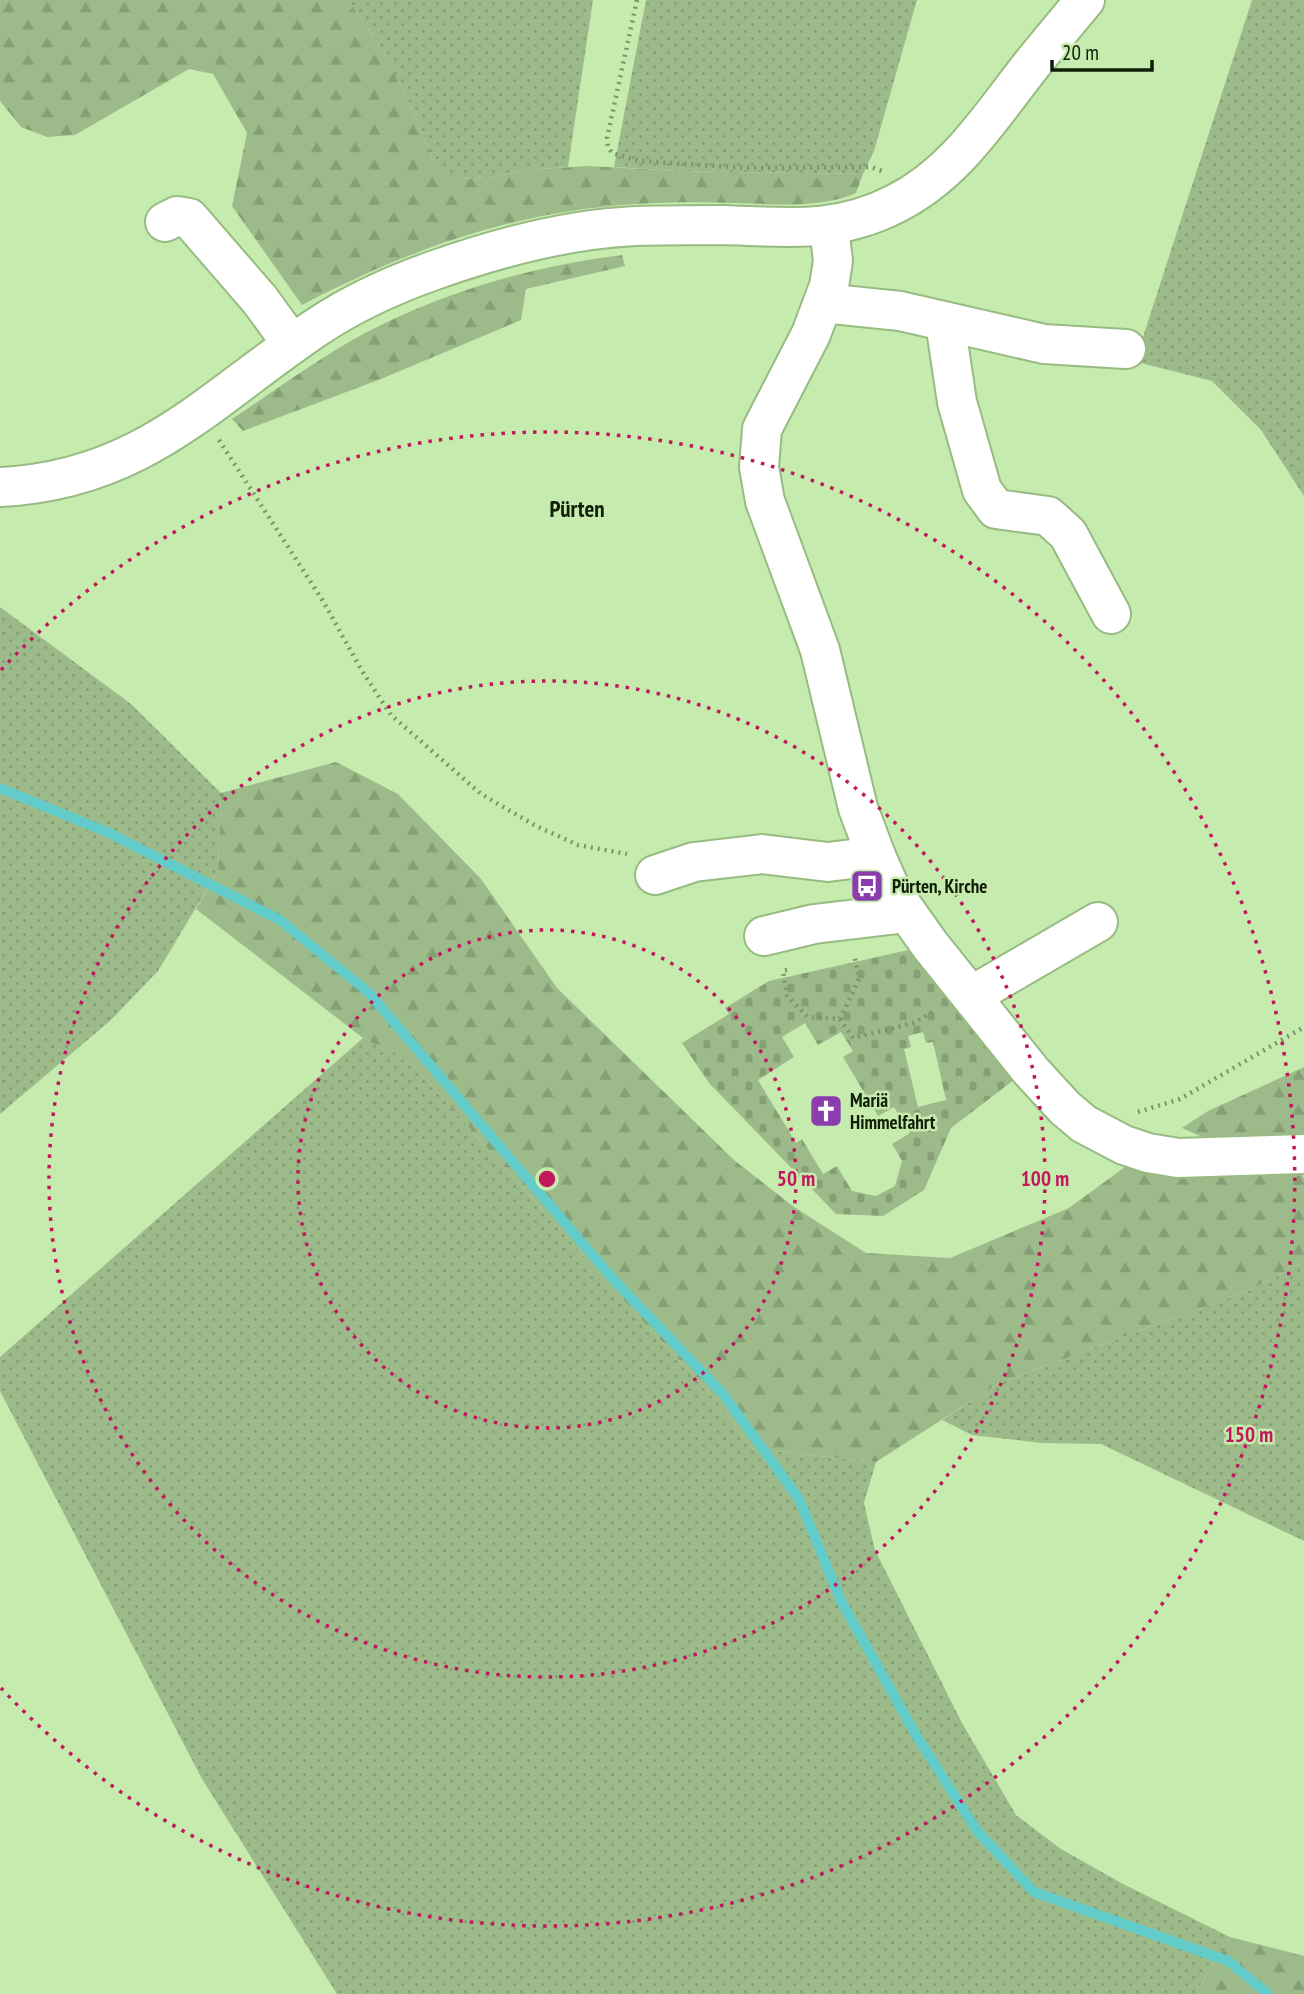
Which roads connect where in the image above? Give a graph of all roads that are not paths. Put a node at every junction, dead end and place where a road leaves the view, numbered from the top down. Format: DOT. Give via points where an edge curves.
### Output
graph roads {
  1 [pos="1085,0"];
  2 [pos="164,222"];
  3 [pos="829,227"];
  4 [pos="823,303"];
  5 [pos="946,322"];
  6 [pos="292,344"];
  7 [pos="1126,349"];
  8 [pos="0,486"];
  9 [pos="1111,614"];
  10 [pos="876,856"];
  11 [pos="645,866"];
  12 [pos="906,913"];
  13 [pos="1098,922"];
  14 [pos="764,936"];
  15 [pos="955,1001"];
  16 [pos="1304,1154"];
  1 -- 3 [label="street" via="947,169 894,205"];
  2 -- 6 [label="street" via="177,216 189,218"];
  3 -- 4 [label="street" via="833,261"];
  3 -- 6 [label="street" via="636,226 545,238 412,278"];
  4 -- 5 [label="street" via="900,311"];
  4 -- 10 [label="street" via="762,429 758,467 765,501 820,650 858,808"];
  5 -- 7 [label="street" via="1044,344"];
  5 -- 9 [label="street" via="957,402 982,490 996,509 1048,516 1068,534"];
  6 -- 8 [label="street" via="200,414 137,453 54,481"];
  10 -- 11 [label="street" via="828,862 762,854"];
  10 -- 12 [label="street"];
  12 -- 14 [label="street" via="814,924"];
  12 -- 15 [label="street"];
  13 -- 15 [label="street"];
  15 -- 16 [label="street" via="1065,1108 1084,1124 1124,1144 1178,1158"];
}
